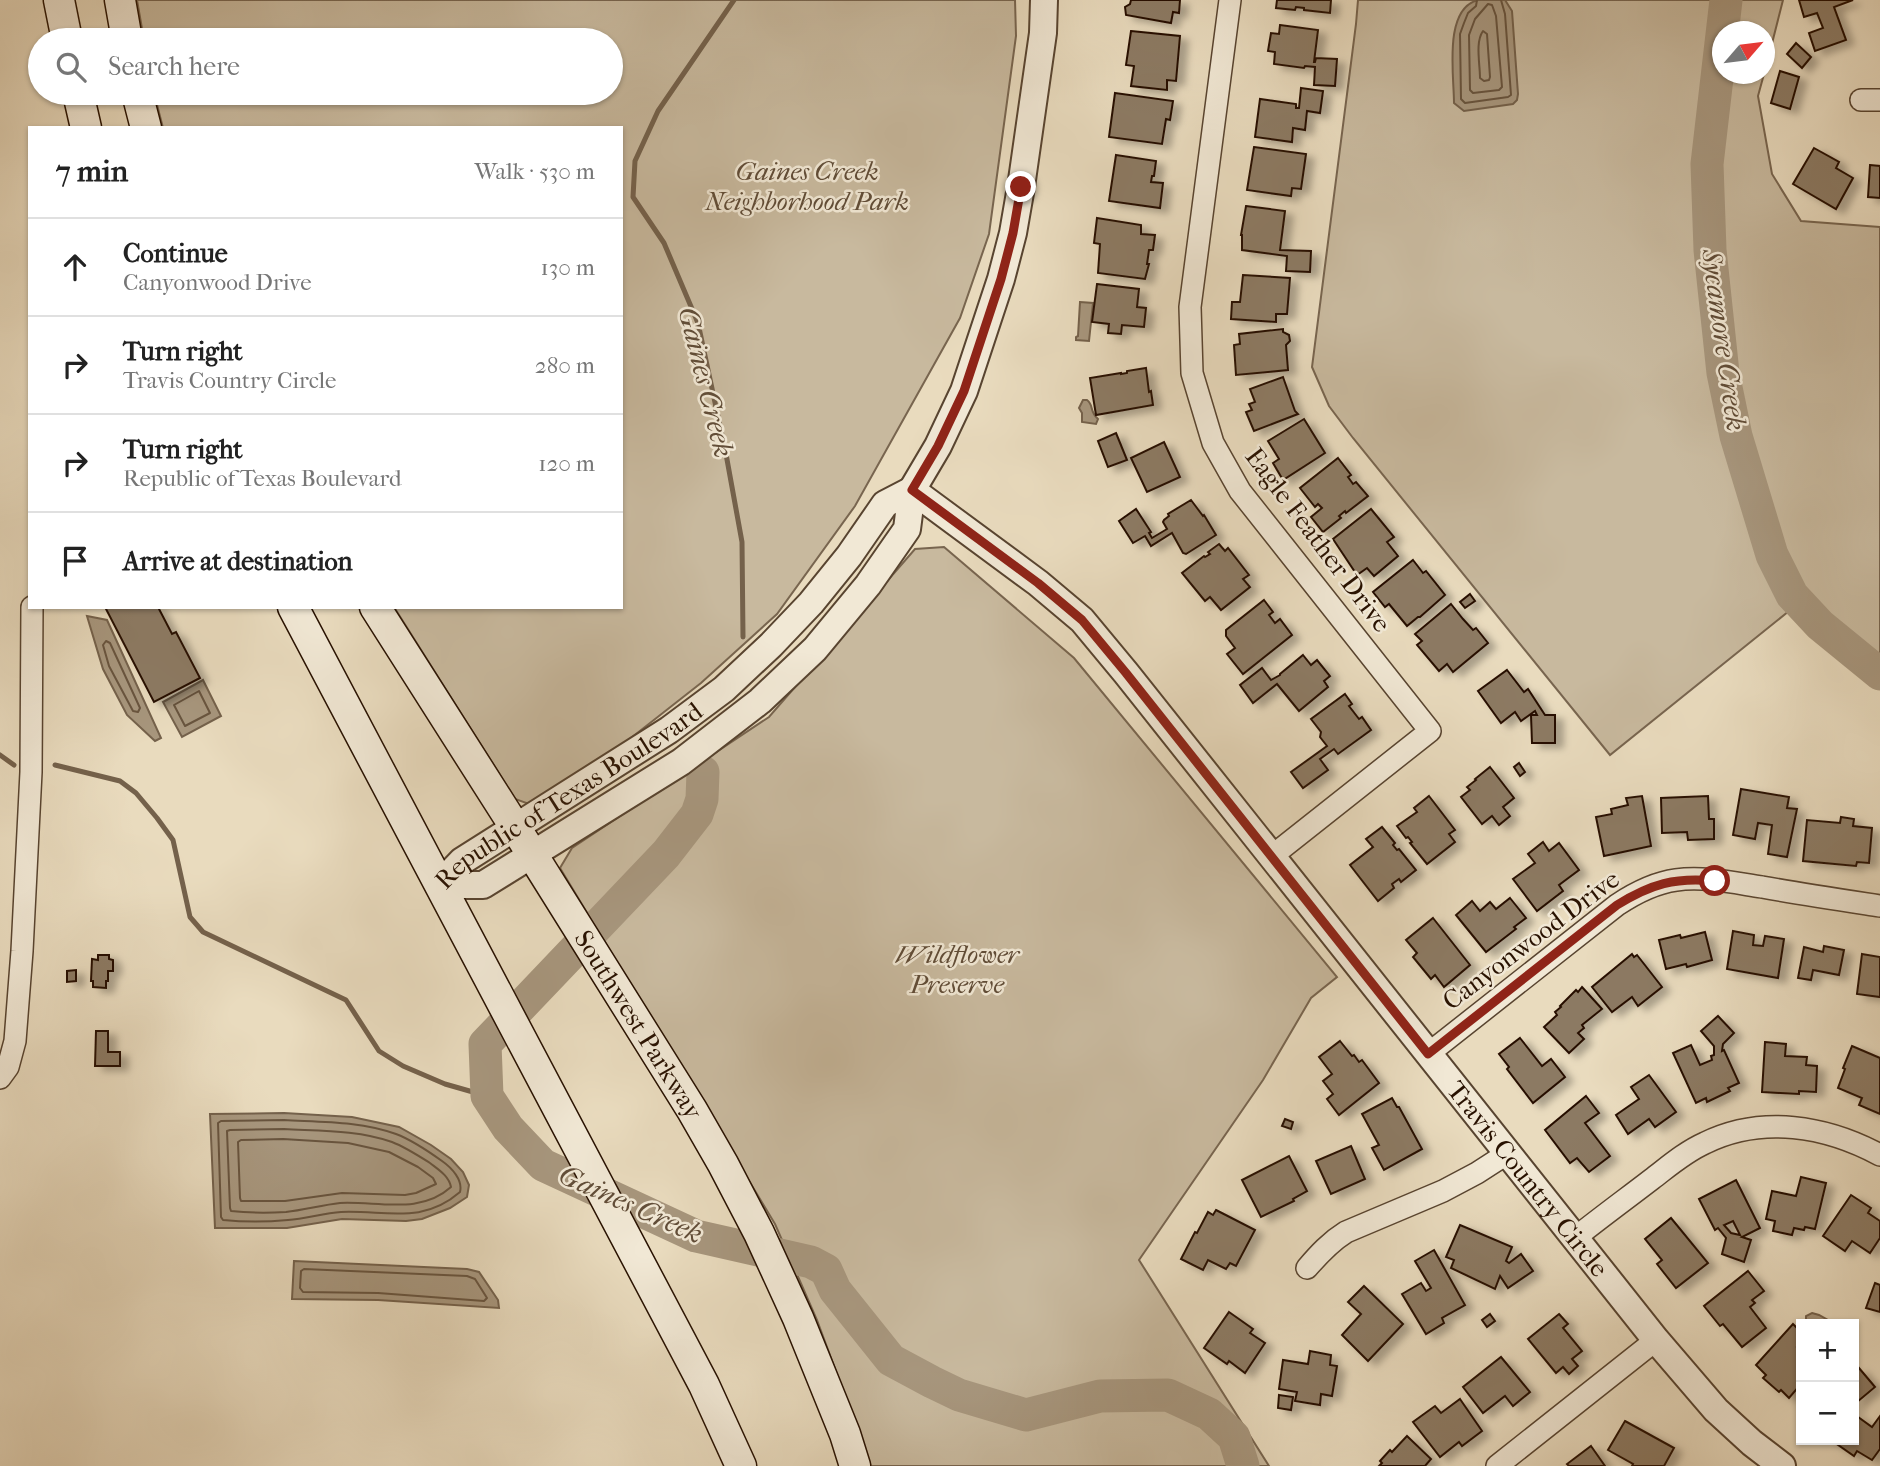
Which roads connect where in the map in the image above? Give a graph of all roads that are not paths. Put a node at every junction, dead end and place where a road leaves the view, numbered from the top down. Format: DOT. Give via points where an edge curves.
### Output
graph roads {
  1 [pos="59,0"];
  2 [pos="120,0"];
  3 [pos="1044,0"];
  4 [pos="1230,0"];
  5 [pos="65,28"];
  6 [pos="125,28"];
  7 [pos="81,105"];
  8 [pos="141,105"];
  9 [pos="86,126"];
  10 [pos="146,126"];
  11 [pos="912,490"];
  12 [pos="32,609"];
  13 [pos="293,609"];
  14 [pos="375,609"];
  15 [pos="515,827"];
  16 [pos="532,856"];
  17 [pos="1272,856"];
  18 [pos="439,885"];
  19 [pos="1880,906"];
  20 [pos="1428,1054"];
  21 [pos="0,1078"];
  22 [pos="1508,1153"];
  23 [pos="1880,1155"];
  24 [pos="1575,1238"];
  25 [pos="1307,1268"];
  26 [pos="1656,1340"];
  27 [pos="741,1466"];
  28 [pos="855,1466"];
  29 [pos="1497,1466"];
  30 [pos="1782,1466"];
  1 -- 5 [label="main road"];
  2 -- 6 [label="main road"];
  3 -- 11 [label="street, Republic of Texas Boulevard" via="1021,187 1001,279 964,391"];
  4 -- 17 [label="street, Eagle Feather Drive" via="1190,307 1192,373 1213,443 1240,491 1430,731"];
  7 -- 9 [label="main road"];
  8 -- 10 [label="main road"];
  11 -- 15 [label="street, Republic of Texas Boulevard" via="885,504 811,603 724,689 669,730"];
  11 -- 16 [label="street, Republic of Texas Boulevard" via="907,529 869,585 815,649 760,701 681,762"];
  11 -- 17 [label="street, Travis Country Circle" via="1082,620"];
  12 -- 21 [label="street" via="31,772 22,951 15,1041"];
  13 -- 18 [label="main road"];
  14 -- 15 [label="main road, Southwest Parkway"];
  15 -- 16 [label="main road, Southwest Parkway"];
  15 -- 18 [label="street, Republic of Texas Boulevard" via="462,861"];
  16 -- 18 [label="street, Republic of Texas Boulevard" via="483,885"];
  16 -- 28 [label="main road, Southwest Parkway" via="723,1164 797,1318"];
  17 -- 20 [label="street, Travis Country Circle"];
  18 -- 27 [label="main road" via="704,1385"];
  19 -- 20 [label="street, Canyonwood Drive" via="1696,879 1656,884 1617,905"];
  20 -- 22 [label="street, Travis Country Circle"];
  22 -- 24 [label="street, Travis Country Circle"];
  22 -- 25 [label="street" via="1443,1191 1346,1232"];
  23 -- 24 [label="street" via="1833,1134 1805,1129 1766,1126 1722,1135 1684,1155"];
  24 -- 26 [label="street, Travis Country Circle"];
  26 -- 29 [label="street"];
  26 -- 30 [label="street, Travis Country Circle" via="1716,1410"];
}
